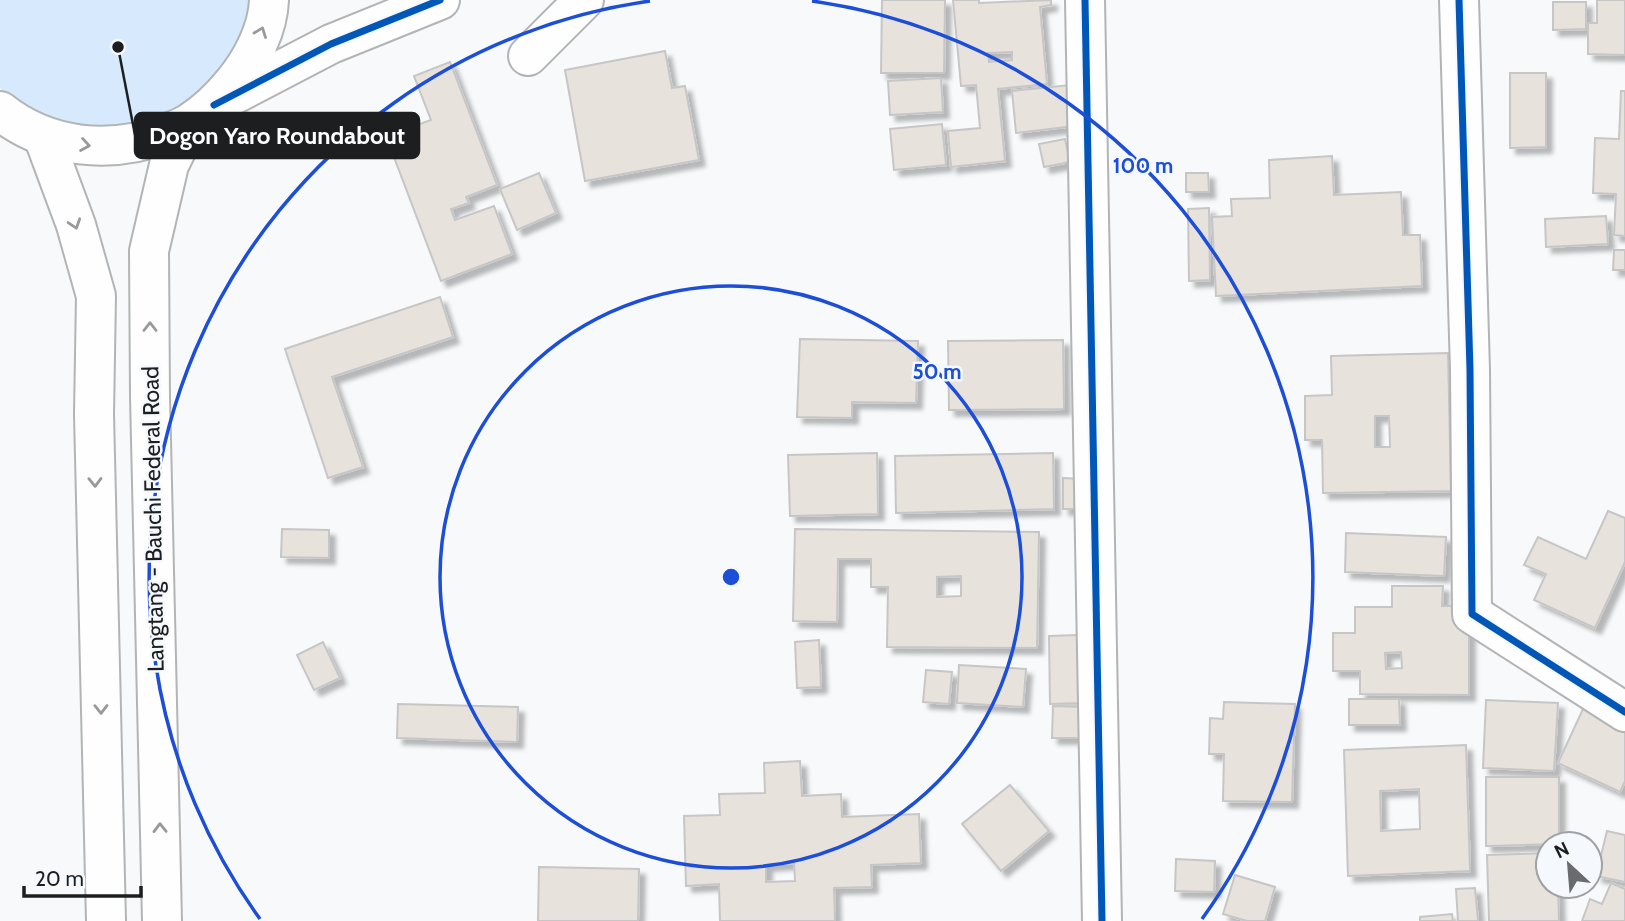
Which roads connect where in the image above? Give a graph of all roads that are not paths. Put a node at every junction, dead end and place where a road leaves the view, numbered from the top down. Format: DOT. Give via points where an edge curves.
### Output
graph roads {
  1 [pos="269,0"];
  2 [pos="440,0"];
  3 [pos="584,0"];
  4 [pos="1085,0"];
  5 [pos="1459,0"];
  6 [pos="528,56"];
  7 [pos="0,111"];
  8 [pos="202,115"];
  9 [pos="43,136"];
  10 [pos="1625,712"];
  11 [pos="106,921"];
  12 [pos="162,921"];
  13 [pos="1102,921"];
  8 -- 1 [label="street, one-way" via="249,63"];
  2 -- 8 [label="street" via="331,44"];
  3 -- 6 [label="street"];
  4 -- 13 [label="street"];
  5 -- 10 [label="street" via="1472,614"];
  7 -- 9 [label="street"];
  9 -- 8 [label="street, one-way" via="93,147 142,143"];
  12 -- 8 [label="street, Langtang - Bauchi Federal Road, one-way" via="149,251 169,164"];
  9 -- 11 [label="street, one-way" via="96,296 94,427"];
}
